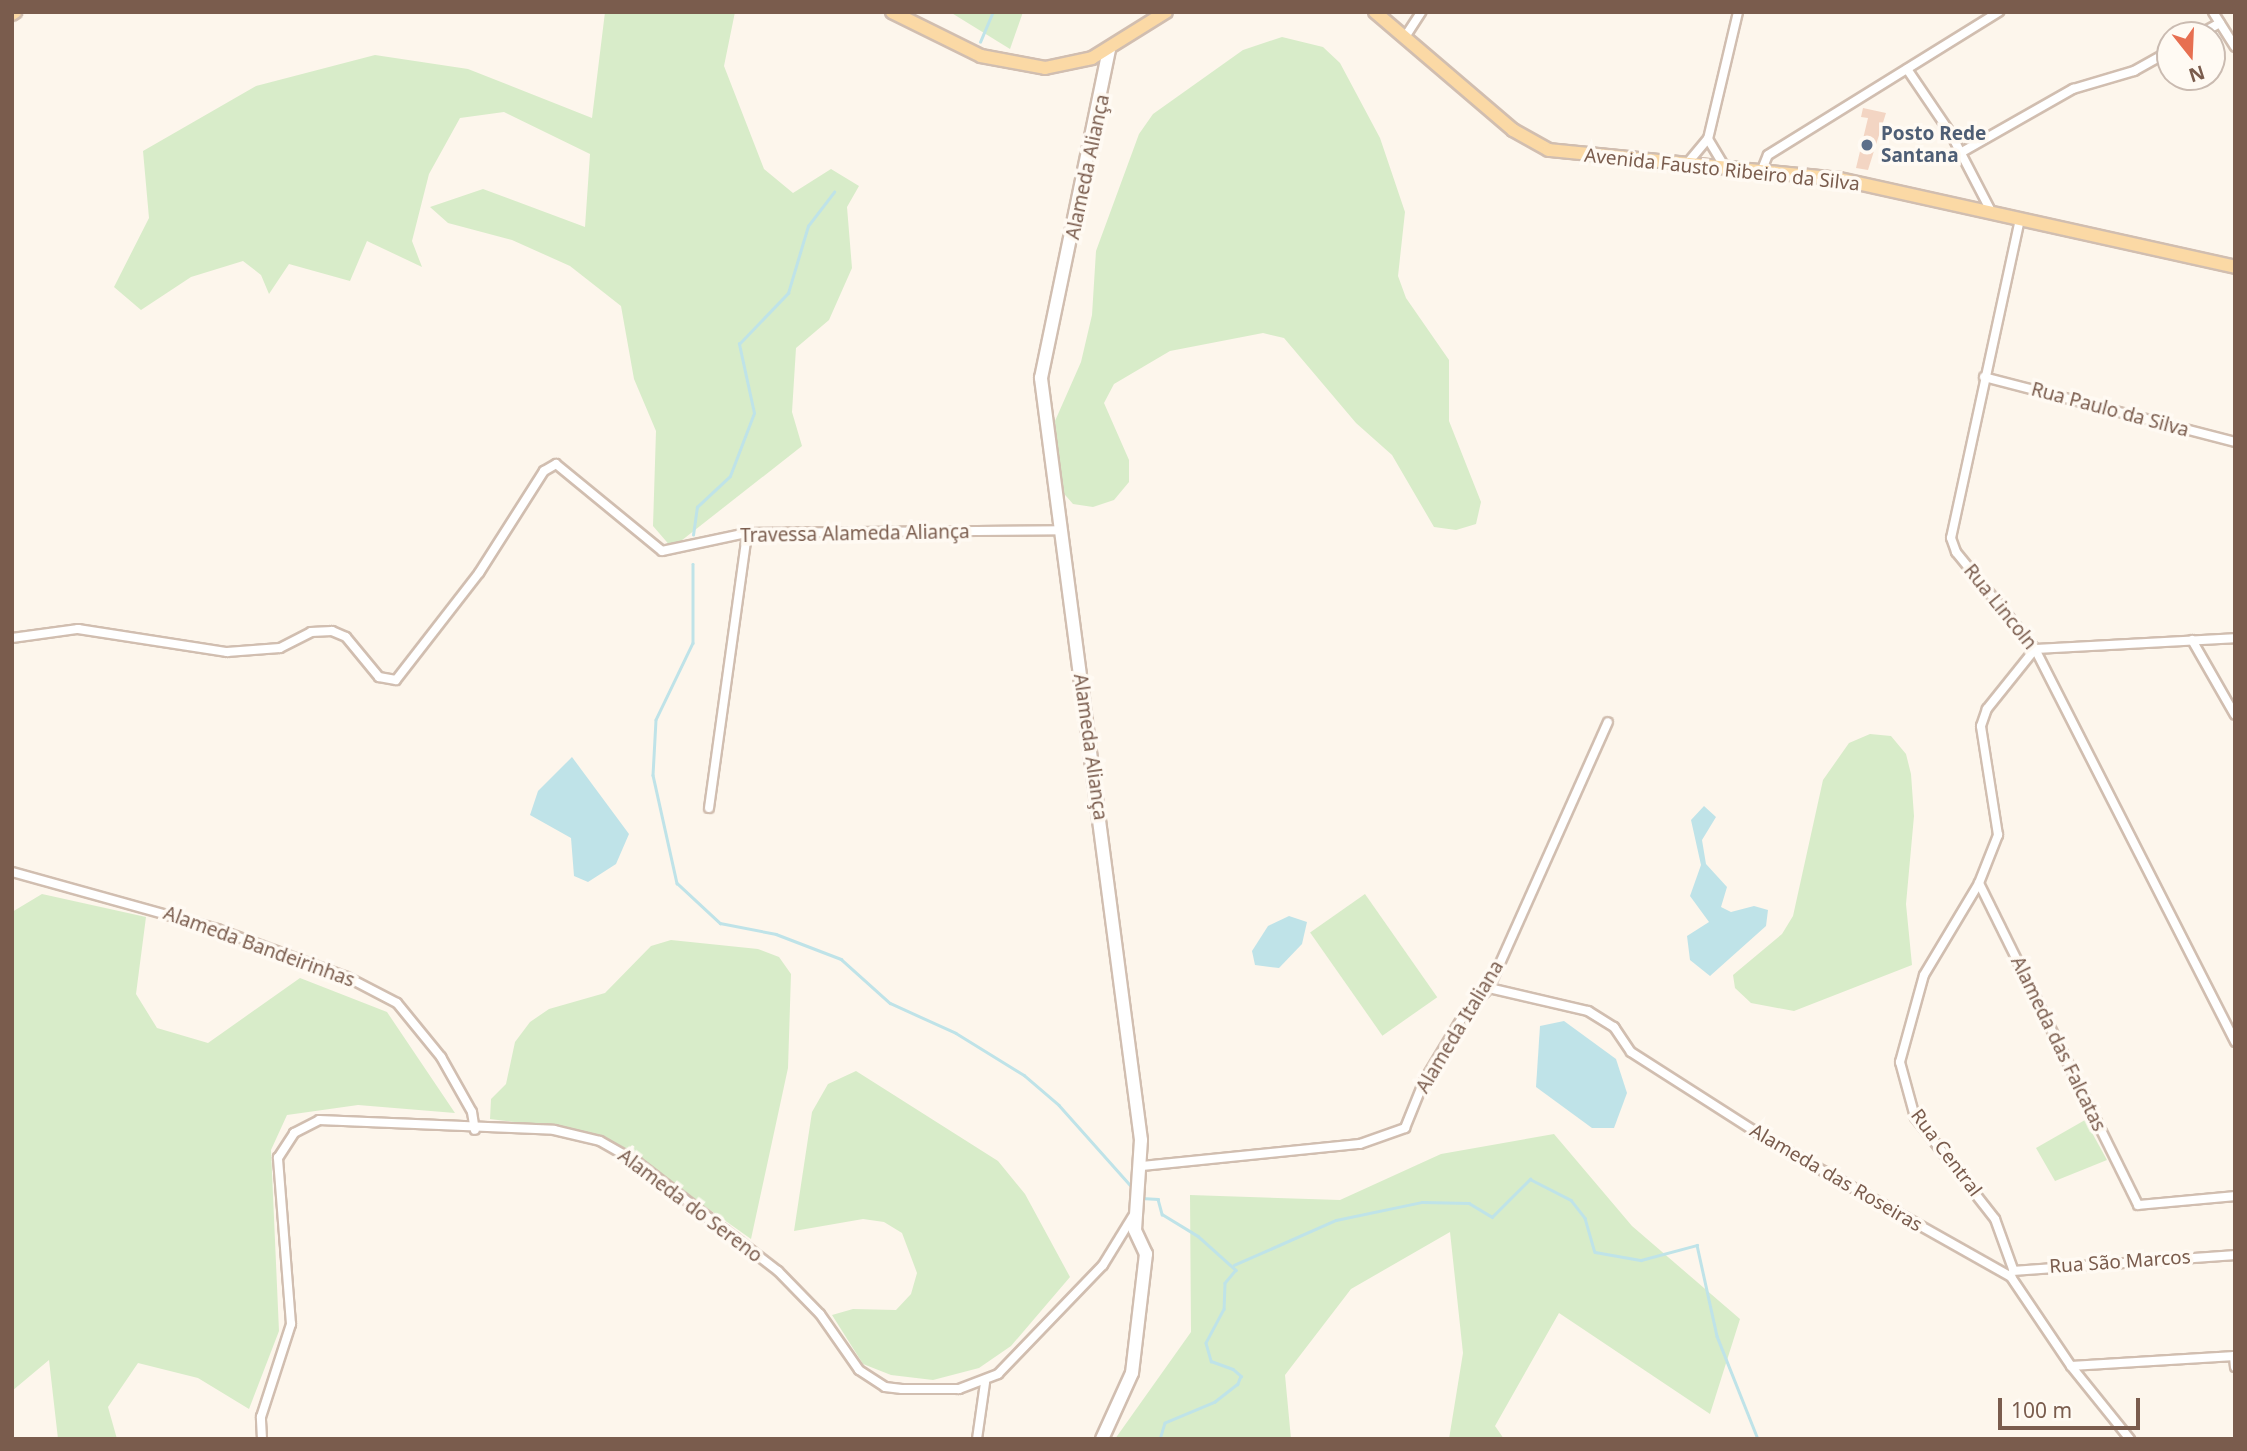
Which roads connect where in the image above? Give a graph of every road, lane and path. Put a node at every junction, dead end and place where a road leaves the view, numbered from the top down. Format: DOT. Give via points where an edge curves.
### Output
graph roads {
  1 [pos="892,12"];
  2 [pos="1166,12"];
  3 [pos="1375,12"];
  4 [pos="1421,12"];
  5 [pos="1738,12"];
  6 [pos="1999,12"];
  7 [pos="1405,37"];
  8 [pos="1109,50"];
  9 [pos="2156,59"];
  10 [pos="1907,69"];
  11 [pos="1709,139"];
  12 [pos="1962,152"];
  13 [pos="1685,166"];
  14 [pos="1726,169"];
  15 [pos="1761,172"];
  16 [pos="1992,213"];
  17 [pos="2020,219"];
  18 [pos="2235,267"];
  19 [pos="1984,377"];
  20 [pos="2235,442"];
  21 [pos="1060,530"];
  22 [pos="747,533"];
  23 [pos="12,638"];
  24 [pos="2235,638"];
  25 [pos="2192,640"];
  26 [pos="2035,649"];
  27 [pos="2235,715"];
  28 [pos="1608,722"];
  29 [pos="709,808"];
  30 [pos="12,872"];
  31 [pos="1979,883"];
  32 [pos="1489,988"];
  33 [pos="2235,1042"];
  34 [pos="475,1130"];
  35 [pos="1142,1170"];
  36 [pos="2235,1196"];
  37 [pos="1140,1201"];
  38 [pos="2235,1255"];
  39 [pos="2012,1273"];
  40 [pos="2234,1356"];
  41 [pos="2071,1366"];
  42 [pos="2235,1367"];
  43 [pos="985,1383"];
  44 [pos="262,1439"];
  45 [pos="977,1439"];
  46 [pos="1102,1439"];
  47 [pos="2130,1439"];
  1 -- 8 [label="main road" via="981,56 1021,67 1068,65"];
  2 -- 8 [label="main road"];
  3 -- 7 [label="main road, Avenida Fausto Ribeiro da Silva"];
  4 -- 7 [label="street"];
  5 -- 11 [label="street"];
  6 -- 10 [label="street"];
  7 -- 13 [label="main road, Avenida Fausto Ribeiro da Silva" via="1514,130 1549,150"];
  8 -- 21 [label="street, Alameda Aliança" via="1041,378"];
  9 -- 12 [label="street" via="2134,71 2073,89"];
  10 -- 12 [label="street"];
  10 -- 15 [label="street" via="1768,155"];
  11 -- 13 [label="street"];
  11 -- 14 [label="street"];
  12 -- 16 [label="street"];
  13 -- 14 [label="main road, Avenida Fausto Ribeiro da Silva"];
  14 -- 15 [label="main road, Avenida Fausto Ribeiro da Silva"];
  15 -- 16 [label="main road, Avenida Fausto Ribeiro da Silva" via="1839,179"];
  16 -- 17 [label="main road, Avenida Fausto Ribeiro da Silva"];
  17 -- 18 [label="main road, Avenida Fausto Ribeiro da Silva"];
  17 -- 19 [label="street, Rua Lincoln"];
  19 -- 20 [label="street, Rua Paulo da Silva"];
  19 -- 26 [label="street, Rua Lincoln" via="1951,538 1956,552"];
  21 -- 22 [label="street, Travessa Alameda Aliança"];
  21 -- 35 [label="street, Alameda Aliança"];
  22 -- 23 [label="street, Travessa Alameda Aliança" via="656,549 556,464 544,471 479,573 396,680 379,677 346,636 332,631 311,632 280,648 220,652 78,629"];
  22 -- 29 [label="street"];
  24 -- 25 [label="street"];
  25 -- 26 [label="street"];
  25 -- 27 [label="street"];
  26 -- 31 [label="street, Rua Central" via="1997,694 1981,726 1998,835"];
  26 -- 33 [label="street, Rua Lincoln"];
  28 -- 32 [label="street, Alameda Italiana"];
  30 -- 34 [label="street, Alameda Bandeirinhas" via="217,929 347,977 397,1003 441,1057 472,1112"];
  31 -- 36 [label="street, Alameda das Falcatas" via="2138,1205"];
  31 -- 39 [label="street, Rua Central" via="1924,975 1900,1062 1915,1117 1995,1219"];
  32 -- 35 [label="street, Alameda Italiana" via="1455,1028 1405,1128 1360,1144"];
  32 -- 39 [label="street, Alameda das Roseiras" via="1588,1011 1614,1027 1631,1052 1770,1141"];
  34 -- 43 [label="street, Alameda do Sereno" via="554,1130 600,1141 625,1154 804,1294 859,1370 875,1382 939,1391"];
  34 -- 44 [label="street, Alameda do Sereno" via="319,1120 294,1133 278,1158 291,1324 261,1417"];
  35 -- 37 [label="street, Alameda Aliança"];
  37 -- 43 [label="street, Alameda do Sereno" via="1119,1246 1103,1265 1015,1360"];
  37 -- 46 [label="street, Alameda Aliança" via="1135,1230 1146,1254 1132,1373"];
  38 -- 39 [label="street, Rua São Marcos"];
  39 -- 41 [label="street, Alameda das Roseiras"];
  40 -- 41 [label="street"];
  40 -- 42 [label="street"];
  41 -- 47 [label="street, Alameda das Roseiras"];
  43 -- 45 [label="street"];
}
